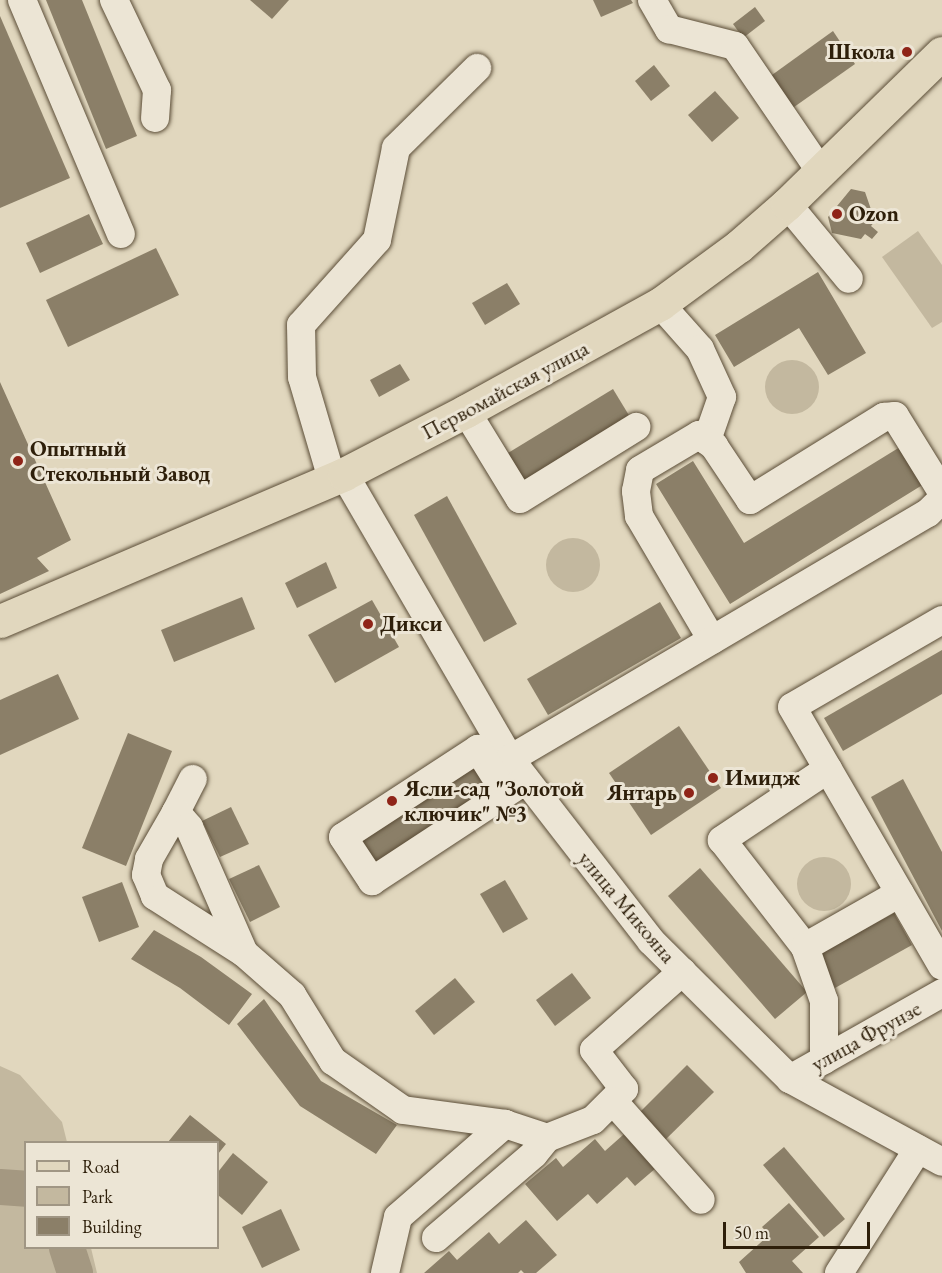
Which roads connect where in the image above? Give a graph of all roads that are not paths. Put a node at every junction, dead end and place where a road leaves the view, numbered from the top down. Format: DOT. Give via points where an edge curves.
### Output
graph roads {
  1 [pos="22,0"];
  2 [pos="114,0"];
  3 [pos="652,0"];
  4 [pos="942,53"];
  5 [pos="477,68"];
  6 [pos="154,118"];
  7 [pos="821,172"];
  8 [pos="787,204"];
  9 [pos="121,234"];
  10 [pos="849,279"];
  11 [pos="660,304"];
  12 [pos="466,411"];
  13 [pos="636,427"];
  14 [pos="707,441"];
  15 [pos="338,477"];
  16 [pos="942,492"];
  17 [pos="942,500"];
  18 [pos="942,620"];
  19 [pos="0,621"];
  20 [pos="712,640"];
  21 [pos="828,769"];
  22 [pos="514,777"];
  23 [pos="193,778"];
  24 [pos="176,812"];
  25 [pos="900,893"];
  26 [pos="805,947"];
  27 [pos="244,953"];
  28 [pos="942,966"];
  29 [pos="682,972"];
  30 [pos="942,993"];
  31 [pos="824,1060"];
  32 [pos="790,1079"];
  33 [pos="613,1101"];
  34 [pos="505,1124"];
  35 [pos="547,1138"];
  36 [pos="918,1149"];
  37 [pos="942,1162"];
  38 [pos="701,1200"];
  39 [pos="436,1238"];
  40 [pos="385,1273"];
  41 [pos="840,1273"];
  1 -- 9 [label="street"];
  2 -- 6 [label="street" via="157,90"];
  3 -- 7 [label="street" via="669,29 735,46"];
  4 -- 7 [label="main road, Первомайская улица"];
  5 -- 15 [label="street, улица Микояна" via="396,148 377,240 301,325 302,377"];
  7 -- 8 [label="main road, Первомайская улица"];
  8 -- 10 [label="street"];
  8 -- 11 [label="main road, Первомайская улица" via="739,246"];
  11 -- 12 [label="main road, Первомайская улица"];
  11 -- 14 [label="street" via="700,349 722,397"];
  12 -- 13 [label="street" via="520,499"];
  12 -- 15 [label="main road, Первомайская улица"];
  14 -- 16 [label="street" via="750,500 884,417 895,416"];
  14 -- 20 [label="street" via="699,435 640,470 636,490 639,516"];
  15 -- 19 [label="main road, Первомайская улица"];
  15 -- 22 [label="street, улица Микояна"];
  17 -- 20 [label="street" via="928,513"];
  18 -- 21 [label="street" via="792,707"];
  20 -- 22 [label="street"];
  21 -- 25 [label="street"];
  21 -- 26 [label="street" via="722,840"];
  22 -- 22 [label="street" via="372,880 343,837 478,749"];
  22 -- 29 [label="street, улица Микояна" via="651,941"];
  23 -- 24 [label="street"];
  24 -- 27 [label="street" via="189,827"];
  24 -- 27 [label="street" via="149,859 146,875 155,897"];
  25 -- 26 [label="street"];
  25 -- 28 [label="street"];
  26 -- 31 [label="street" via="824,1001"];
  27 -- 34 [label="street" via="292,995 333,1061 403,1110"];
  29 -- 32 [label="street, улица Микояна"];
  29 -- 33 [label="street" via="594,1050 624,1089"];
  30 -- 31 [label="street, улица Фрунзе"];
  31 -- 32 [label="street, улица Фрунзе"];
  32 -- 36 [label="street, улица Микояна"];
  33 -- 35 [label="street" via="593,1120"];
  33 -- 38 [label="street"];
  34 -- 35 [label="street"];
  34 -- 40 [label="street" via="398,1217"];
  35 -- 39 [label="street" via="534,1154"];
  36 -- 37 [label="street, улица Микояна"];
  36 -- 41 [label="street"];
}
